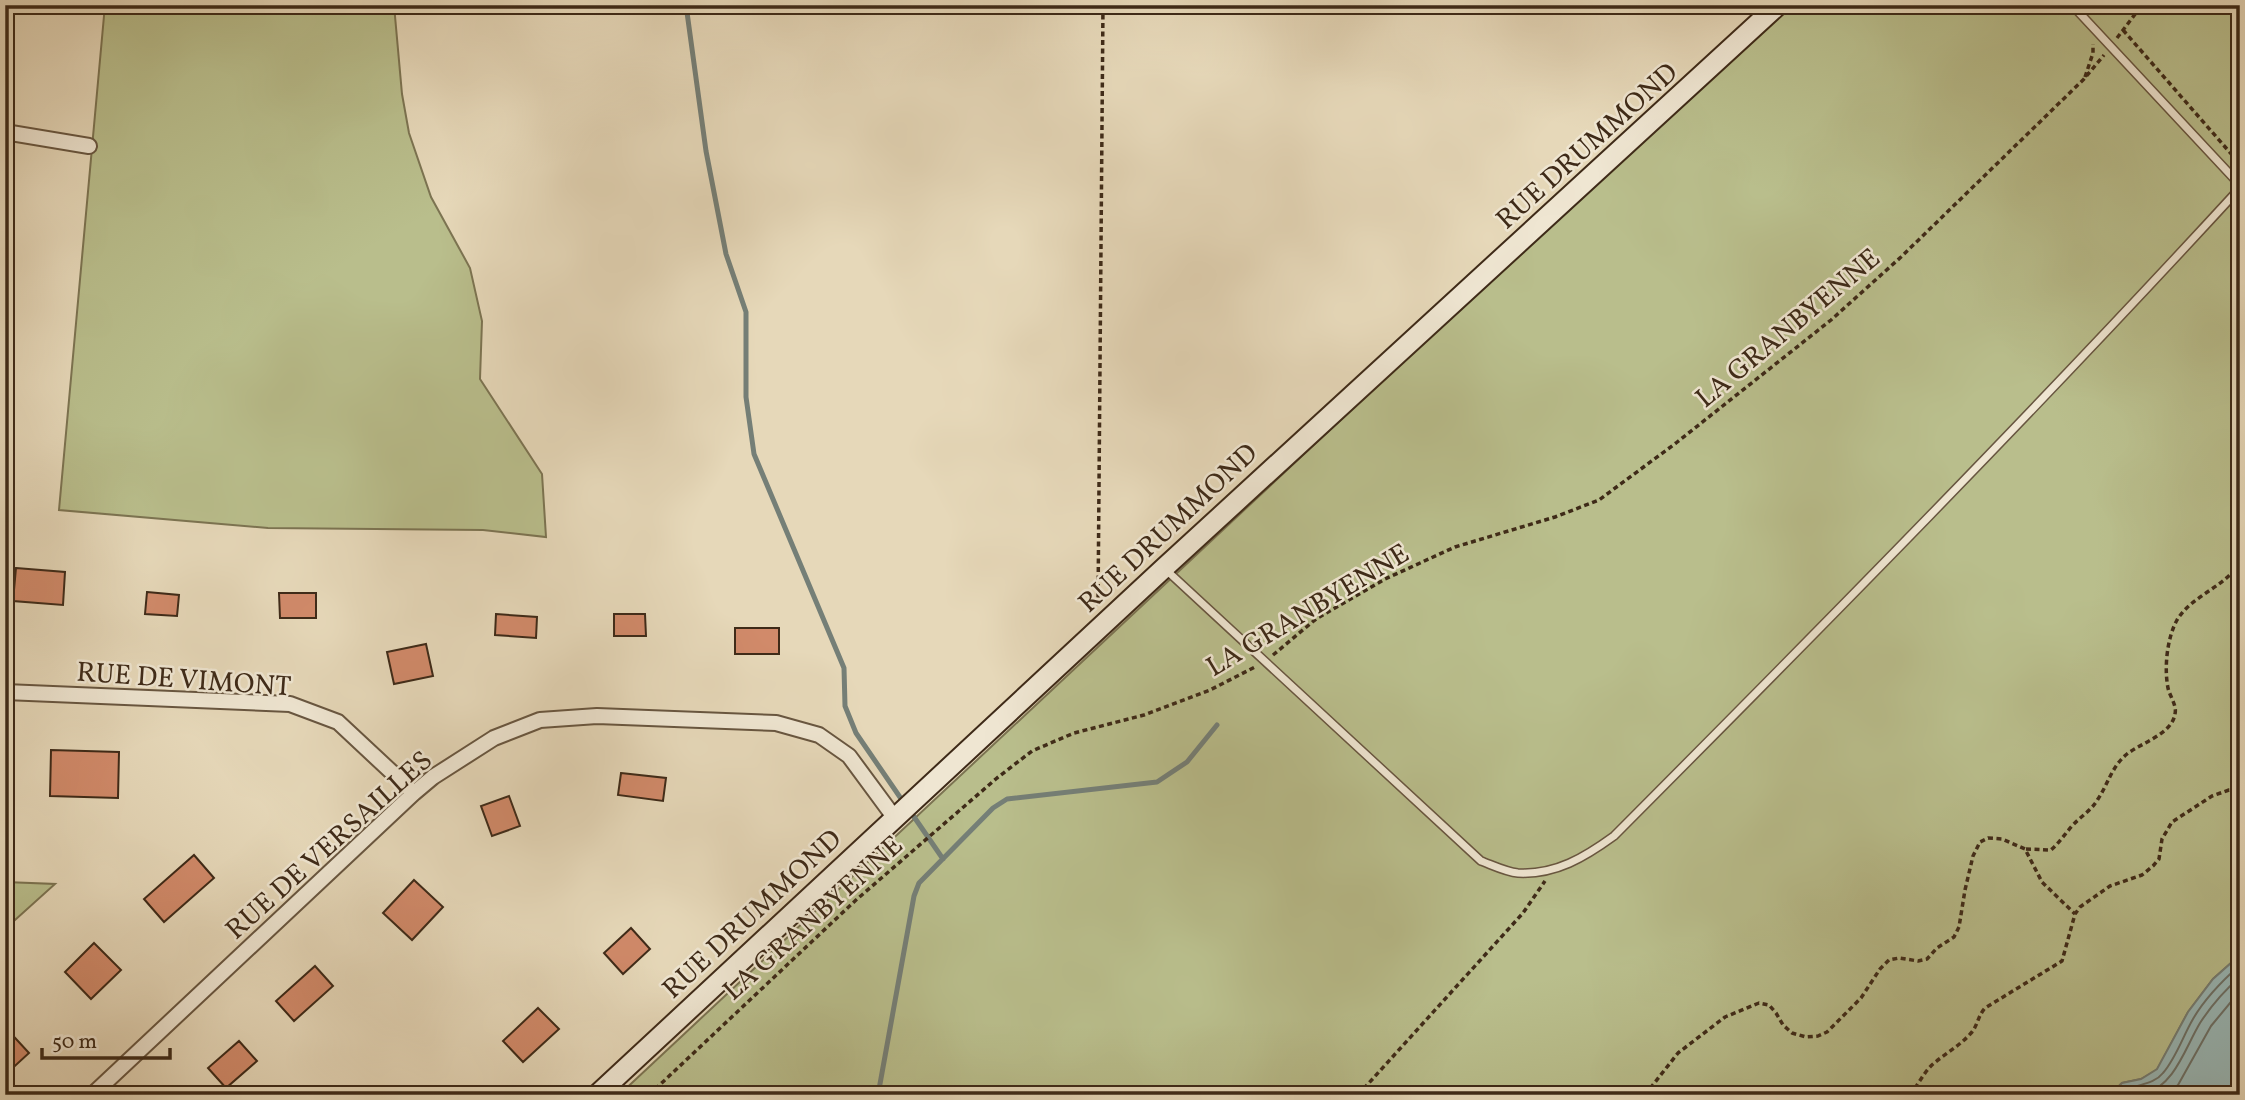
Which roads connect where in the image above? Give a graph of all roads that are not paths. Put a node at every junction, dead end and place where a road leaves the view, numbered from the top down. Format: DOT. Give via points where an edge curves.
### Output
graph roads {
  1 [pos="1778,5"];
  2 [pos="2072,5"];
  3 [pos="5,132"];
  4 [pos="89,146"];
  5 [pos="2240,186"];
  6 [pos="1164,568"];
  7 [pos="5,692"];
  8 [pos="414,793"];
  9 [pos="894,817"];
  10 [pos="92,1095"];
  11 [pos="597,1095"];
  1 -- 6 [label="street, RUE DRUMMOND"];
  2 -- 5 [label="lane"];
  3 -- 4 [label="street"];
  5 -- 6 [label="lane" via="1929,518 1614,836 1581,860 1517,873 1481,861"];
  6 -- 9 [label="street, RUE DRUMMOND"];
  7 -- 8 [label="street, RUE DE VIMONT" via="290,704 338,722"];
  8 -- 9 [label="street, RUE DE VERSAILLES" via="494,738 540,720 597,716 776,723 819,735 849,756"];
  8 -- 10 [label="street, RUE DE VERSAILLES"];
  9 -- 11 [label="street, RUE DRUMMOND"];
}
